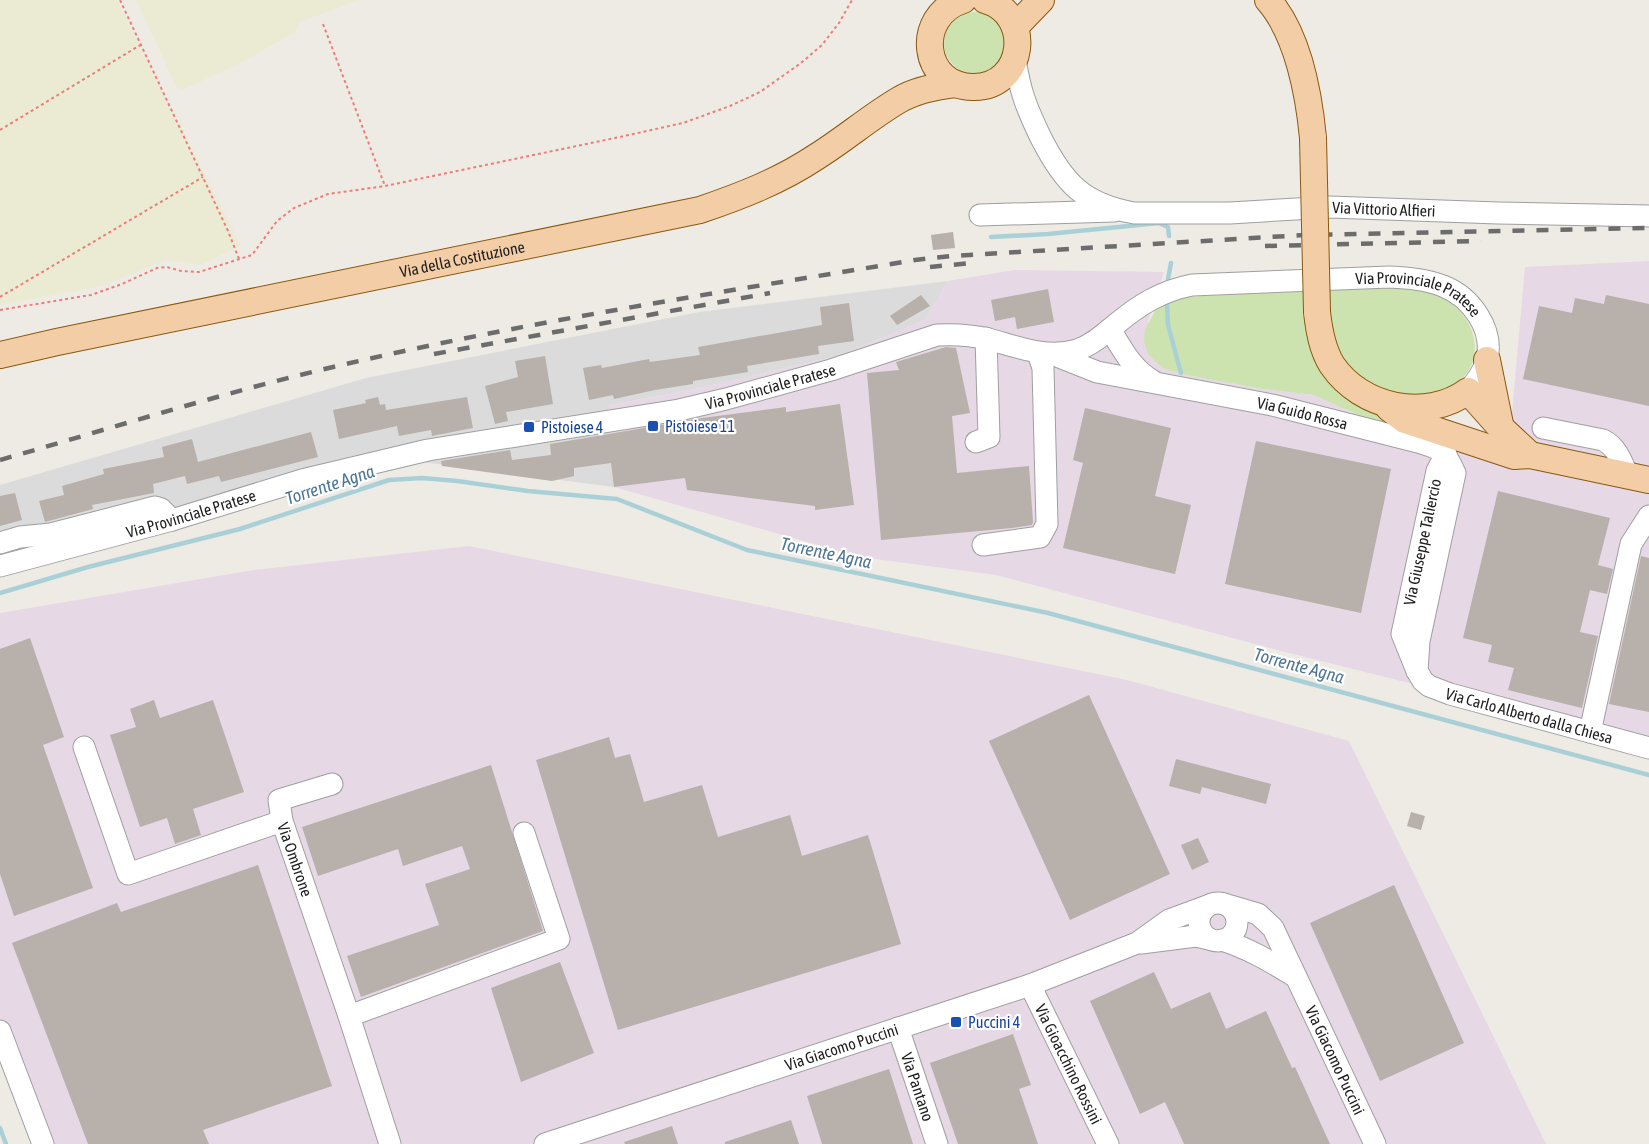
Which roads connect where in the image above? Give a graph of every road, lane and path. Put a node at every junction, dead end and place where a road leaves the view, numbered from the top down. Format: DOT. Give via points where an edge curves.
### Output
graph roads {
  1 [pos="120,0"];
  2 [pos="852,0"];
  3 [pos="1041,0"];
  4 [pos="1268,0"];
  5 [pos="958,1"];
  6 [pos="1001,2"];
  7 [pos="323,24"];
  8 [pos="1016,27"];
  9 [pos="142,44"];
  10 [pos="929,44"];
  11 [pos="1015,59"];
  12 [pos="956,84"];
  13 [pos="991,84"];
  14 [pos="900,99"];
  15 [pos="1026,108"];
  16 [pos="0,130"];
  17 [pos="203,177"];
  18 [pos="385,186"];
  19 [pos="1120,210"];
  20 [pos="980,215"];
  21 [pos="1649,216"];
  22 [pos="239,259"];
  23 [pos="0,297"];
  24 [pos="0,310"];
  25 [pos="1110,329"];
  26 [pos="986,338"];
  27 [pos="1045,354"];
  28 [pos="0,355"];
  29 [pos="1487,360"];
  30 [pos="1156,383"];
  31 [pos="1459,396"];
  32 [pos="1384,404"];
  33 [pos="1500,427"];
  34 [pos="1543,428"];
  35 [pos="1472,441"];
  36 [pos="976,442"];
  37 [pos="1446,454"];
  38 [pos="1530,455"];
  39 [pos="1639,478"];
  40 [pos="1649,516"];
  41 [pos="172,520"];
  42 [pos="0,543"];
  43 [pos="983,545"];
  44 [pos="0,566"];
  45 [pos="1417,671"];
  46 [pos="1590,732"];
  47 [pos="84,747"];
  48 [pos="1649,748"];
  49 [pos="332,784"];
  50 [pos="282,821"];
  51 [pos="524,833"];
  52 [pos="1216,905"];
  53 [pos="1215,939"];
  54 [pos="1137,943"];
  55 [pos="1297,978"];
  56 [pos="1030,985"];
  57 [pos="348,1016"];
  58 [pos="898,1028"];
  59 [pos="0,1031"];
  60 [pos="43,1144"];
  61 [pos="390,1144"];
  62 [pos="545,1144"];
  63 [pos="937,1144"];
  64 [pos="1107,1144"];
  65 [pos="1375,1144"];
  1 -- 9 [label="path"];
  2 -- 18 [label="path" via="822,45 760,92 730,106 683,123"];
  3 -- 8 [label="main road"];
  4 -- 32 [label="main road, bridge" via="1282,18 1306,92 1313,138 1320,334 1326,354 1343,378"];
  5 -- 10 [label="main road" via="937,19"];
  6 -- 8 [label="main road"];
  7 -- 18 [label="path"];
  8 -- 11 [label="main road"];
  9 -- 16 [label="path"];
  9 -- 17 [label="path"];
  10 -- 12 [label="main road" via="937,68"];
  10 -- 14 [label="main road"];
  11 -- 13 [label="main road" via="1002,78"];
  11 -- 15 [label="street, Via Vittorio Alfieri"];
  12 -- 13 [label="main road"];
  12 -- 14 [label="main road"];
  13 -- 15 [label="street, Via Vittorio Alfieri"];
  14 -- 28 [label="main road, Via della Costituzione" via="780,178 700,210"];
  15 -- 19 [label="street, Via Vittorio Alfieri" via="1064,177 1083,194"];
  17 -- 22 [label="path"];
  17 -- 23 [label="path"];
  18 -- 22 [label="path" via="328,194 294,208 277,221 252,255"];
  19 -- 20 [label="street, Via Vittorio Alfieri"];
  19 -- 21 [label="street, Via Vittorio Alfieri" via="1230,213 1330,207"];
  22 -- 24 [label="path" via="199,272 157,268 91,295"];
  25 -- 27 [label="street, Via Provinciale Pratese" via="1078,350"];
  25 -- 29 [label="street, Via Provinciale Pratese" via="1149,300 1176,288 1221,283 1403,278 1445,286 1461,296 1480,317 1486,332"];
  25 -- 30 [label="street, Via Guido Rossa" via="1132,365"];
  26 -- 27 [label="street, Via Provinciale Pratese"];
  26 -- 36 [label="street" via="989,437"];
  26 -- 41 [label="street, Via Provinciale Pratese" via="938,335 726,399 428,450 302,480"];
  27 -- 30 [label="street, Via Guido Rossa" via="1097,372"];
  27 -- 43 [label="street" via="1047,524 1040,537"];
  29 -- 31 [label="street" via="1479,377"];
  29 -- 33 [label="main road"];
  30 -- 37 [label="street, Via Guido Rossa" via="1366,428 1438,448"];
  31 -- 32 [label="main road" via="1419,407"];
  31 -- 33 [label="main road"];
  31 -- 35 [label="main road" via="1457,422"];
  32 -- 35 [label="main road" via="1405,420"];
  33 -- 38 [label="main road"];
  34 -- 39 [label="street" via="1611,444"];
  35 -- 38 [label="main road" via="1514,456"];
  37 -- 45 [label="street, Via Giuseppe Taliercio" via="1455,474 1419,641"];
  38 -- 39 [label="main road"];
  40 -- 46 [label="street" via="1631,544"];
  41 -- 42 [label="street" via="155,507"];
  41 -- 44 [label="street, Via Provinciale Pratese"];
  45 -- 46 [label="street, Via Carlo Alberto dalla Chiesa" via="1429,686 1450,694"];
  46 -- 48 [label="street, Via Carlo Alberto dalla Chiesa"];
  47 -- 50 [label="street, Via Ombrone" via="128,874"];
  49 -- 50 [label="street" via="279,800"];
  50 -- 57 [label="street, Via Ombrone"];
  51 -- 57 [label="street" via="559,939"];
  52 -- 53 [label="street" via="1202,911 1199,923 1200,929"];
  52 -- 53 [label="street" via="1234,911 1237,923 1233,934"];
  52 -- 54 [label="street, Via Giacomo Puccini" via="1169,920"];
  52 -- 55 [label="street, Via Giacomo Puccini" via="1244,908 1273,928"];
  53 -- 54 [label="street, Via Giacomo Puccini" via="1196,936"];
  53 -- 55 [label="street, Via Giacomo Puccini" via="1259,954"];
  54 -- 56 [label="street, Via Giacomo Puccini"];
  55 -- 65 [label="street, Via Giacomo Puccini"];
  56 -- 58 [label="street, Via Giacomo Puccini"];
  56 -- 64 [label="street, Via Gioacchino Rossini"];
  57 -- 61 [label="street, Via Ombrone"];
  58 -- 62 [label="street, Via Giacomo Puccini"];
  58 -- 63 [label="street, Via Pantano"];
  59 -- 60 [label="street"];
}
